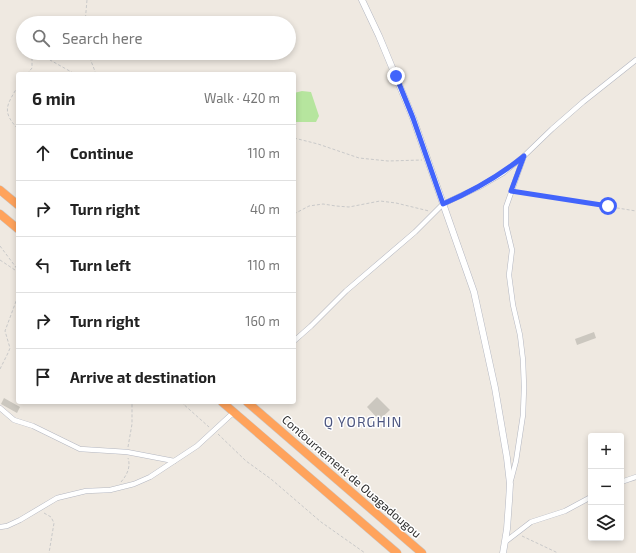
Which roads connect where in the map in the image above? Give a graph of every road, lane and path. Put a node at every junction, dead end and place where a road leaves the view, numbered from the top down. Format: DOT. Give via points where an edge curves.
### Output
graph roads {
  1 [pos="87,0"];
  2 [pos="362,0"];
  3 [pos="86,16"];
  4 [pos="32,60"];
  5 [pos="50,60"];
  6 [pos="91,60"];
  7 [pos="636,60"];
  8 [pos="29,72"];
  9 [pos="71,72"];
  10 [pos="95,72"];
  11 [pos="16,89"];
  12 [pos="16,128"];
  13 [pos="296,138"];
  14 [pos="524,156"];
  15 [pos="427,160"];
  16 [pos="0,190"];
  17 [pos="511,191"];
  18 [pos="16,203"];
  19 [pos="443,204"];
  20 [pos="636,211"];
  21 [pos="435,212"];
  22 [pos="296,213"];
  23 [pos="0,214"];
  24 [pos="16,227"];
  25 [pos="0,246"];
  26 [pos="0,260"];
  27 [pos="16,268"];
  28 [pos="16,270"];
  29 [pos="16,301"];
  30 [pos="296,338"];
  31 [pos="0,369"];
  32 [pos="132,404"];
  33 [pos="183,404"];
  34 [pos="224,404"];
  35 [pos="249,404"];
  36 [pos="0,408"];
  37 [pos="234,412"];
  38 [pos="214,431"];
  39 [pos="127,452"];
  40 [pos="174,461"];
  41 [pos="636,477"];
  42 [pos="624,481"];
  43 [pos="510,484"];
  44 [pos="118,488"];
  45 [pos="588,499"];
  46 [pos="38,508"];
  47 [pos="0,527"];
  48 [pos="516,533"];
  49 [pos="504,542"];
  50 [pos="49,553"];
  51 [pos="365,553"];
  52 [pos="398,553"];
  53 [pos="422,553"];
  54 [pos="503,553"];
  55 [pos="558,553"];
  1 -- 3 [label="path"];
  2 -- 15 [label="main road" via="413,118"];
  4 -- 8 [label="path" via="32,68"];
  5 -- 9 [label="path"];
  6 -- 10 [label="path"];
  7 -- 14 [label="street" via="583,102"];
  11 -- 12 [label="path" via="7,104 9,120"];
  13 -- 15 [label="path" via="359,158 388,161"];
  14 -- 17 [label="street"];
  14 -- 19 [label="street" via="479,187"];
  15 -- 19 [label="main road"];
  16 -- 18 [label="highway"];
  17 -- 20 [label="path"];
  17 -- 43 [label="street" via="506,207 506,225 512,250 509,274 520,335 524,387 522,422"];
  19 -- 21 [label="street"];
  19 -- 43 [label="main road" via="474,292 495,388"];
  21 -- 22 [label="path" via="380,201 349,207 322,204 309,206"];
  21 -- 30 [label="street"];
  23 -- 24 [label="highway"];
  25 -- 27 [label="path"];
  26 -- 28 [label="path"];
  29 -- 31 [label="path" via="5,331 10,348"];
  32 -- 39 [label="path" via="132,424"];
  33 -- 38 [label="path"];
  34 -- 37 [label="highway"];
  35 -- 53 [label="highway, Contournement de Ouagadougou"];
  36 -- 39 [label="street" via="14,420 80,449"];
  37 -- 38 [label="street"];
  37 -- 52 [label="highway"];
  38 -- 40 [label="street"];
  38 -- 51 [label="path" via="321,522"];
  39 -- 40 [label="street"];
  39 -- 44 [label="path" via="130,462 128,474"];
  40 -- 44 [label="street" via="150,477"];
  41 -- 42 [label="street"];
  43 -- 49 [label="main road"];
  44 -- 46 [label="street" via="70,494"];
  45 -- 48 [label="street" via="565,511 531,522"];
  46 -- 47 [label="street" via="20,520"];
  46 -- 50 [label="path" via="51,517 54,524"];
  48 -- 49 [label="street"];
  48 -- 55 [label="path"];
  49 -- 54 [label="main road"];
}
